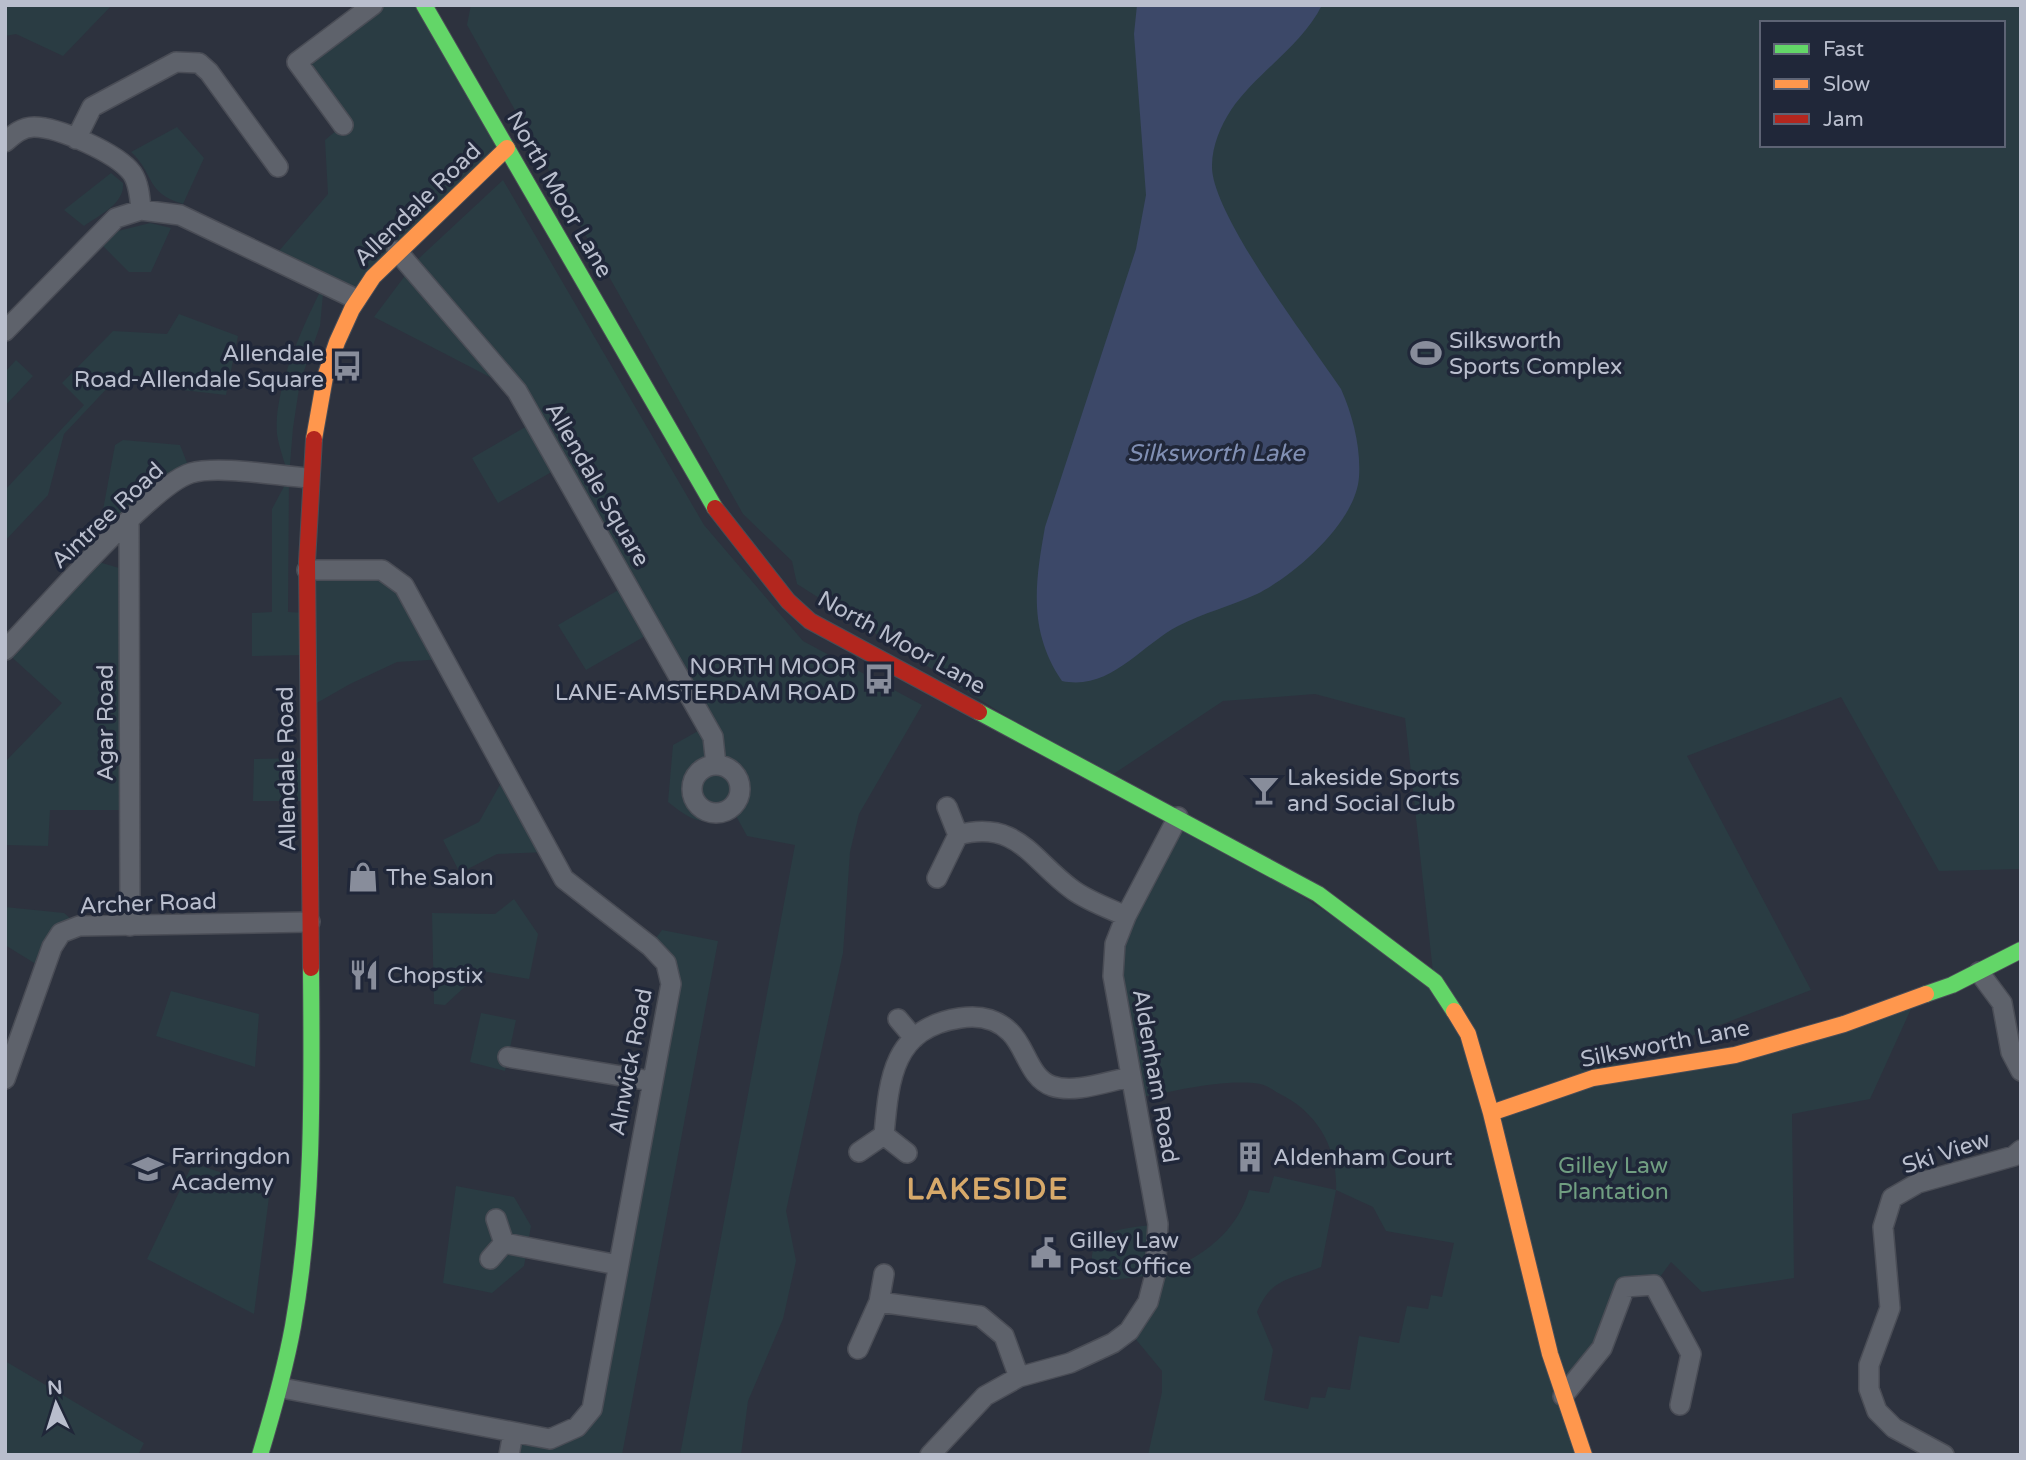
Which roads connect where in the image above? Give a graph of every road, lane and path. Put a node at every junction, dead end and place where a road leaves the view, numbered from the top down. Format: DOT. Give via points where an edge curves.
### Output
graph roads {
  1 [pos="373,5"];
  2 [pos="432,8"];
  3 [pos="343,125"];
  4 [pos="76,139"];
  5 [pos="5,142"];
  6 [pos="507,148"];
  7 [pos="278,167"];
  8 [pos="141,210"];
  9 [pos="397,251"];
  10 [pos="356,299"];
  11 [pos="5,331"];
  12 [pos="309,478"];
  13 [pos="129,521"];
  14 [pos="307,570"];
  15 [pos="5,650"];
  16 [pos="716,765"];
  17 [pos="947,807"];
  18 [pos="1178,817"];
  19 [pos="958,835"];
  20 [pos="937,878"];
  21 [pos="1126,916"];
  22 [pos="310,922"];
  23 [pos="130,926"];
  24 [pos="2021,950"];
  25 [pos="1979,972"];
  26 [pos="898,1019"];
  27 [pos="914,1038"];
  28 [pos="508,1057"];
  29 [pos="2021,1071"];
  30 [pos="1131,1076"];
  31 [pos="5,1079"];
  32 [pos="651,1082"];
  33 [pos="1491,1113"];
  34 [pos="884,1135"];
  35 [pos="2021,1150"];
  36 [pos="859,1152"];
  37 [pos="907,1153"];
  38 [pos="496,1219"];
  39 [pos="504,1243"];
  40 [pos="490,1259"];
  41 [pos="618,1265"];
  42 [pos="884,1274"];
  43 [pos="879,1302"];
  44 [pos="858,1349"];
  45 [pos="1019,1377"];
  46 [pos="282,1388"];
  47 [pos="1563,1395"];
  48 [pos="1680,1405"];
  49 [pos="513,1433"];
  50 [pos="260,1455"];
  51 [pos="509,1455"];
  52 [pos="930,1455"];
  53 [pos="1584,1455"];
  54 [pos="1944,1455"];
  1 -- 3 [label="street" via="297,62"];
  2 -- 6 [label="street, North Moor Lane"];
  4 -- 5 [label="street" via="33,127 16,131"];
  4 -- 7 [label="street" via="92,107 176,62 199,63"];
  4 -- 8 [label="street" via="118,160 133,174"];
  6 -- 9 [label="street, Allendale Road"];
  6 -- 18 [label="street, North Moor Lane" via="721,518 788,601 810,621"];
  8 -- 10 [label="street" via="180,215"];
  8 -- 11 [label="street" via="116,218"];
  9 -- 10 [label="street, Allendale Road"];
  9 -- 16 [label="street, Allendale Square" via="517,391 713,737"];
  10 -- 12 [label="street, Allendale Road" via="321,387"];
  12 -- 13 [label="street, Aintree Road" via="191,472 163,489"];
  12 -- 14 [label="street, Allendale Road"];
  13 -- 15 [label="street, Aintree Road"];
  13 -- 23 [label="street, Agar Road"];
  14 -- 22 [label="street, Allendale Road"];
  14 -- 32 [label="street, Alnwick Road" via="382,570 404,586 564,879 666,963 671,984"];
  17 -- 19 [label="street"];
  18 -- 21 [label="street, Aldenham Road"];
  18 -- 33 [label="street, North Moor Lane" via="1318,894 1435,982 1468,1034"];
  19 -- 20 [label="street"];
  19 -- 21 [label="street" via="976,830 1011,837 1074,891"];
  21 -- 30 [label="street, Aldenham Road" via="1115,943 1113,976"];
  22 -- 23 [label="street, Archer Road"];
  22 -- 46 [label="street, Allendale Road" via="313,1131 306,1250"];
  23 -- 31 [label="street, Archer Road" via="79,926 61,933"];
  24 -- 25 [label="street, Silksworth Lane"];
  25 -- 29 [label="street" via="2002,1003 2011,1052"];
  25 -- 33 [label="street, Silksworth Lane" via="1832,1028 1735,1055 1593,1077"];
  26 -- 27 [label="street"];
  27 -- 30 [label="street" via="935,1024 987,1017 1011,1032 1035,1073 1051,1086 1067,1088"];
  27 -- 34 [label="street" via="890,1074"];
  28 -- 32 [label="street"];
  30 -- 45 [label="street, Aldenham Road" via="1158,1224 1148,1302 1129,1331 1113,1343 1070,1363"];
  32 -- 41 [label="street, Alnwick Road"];
  33 -- 47 [label="street"];
  34 -- 36 [label="street"];
  34 -- 37 [label="street"];
  35 -- 54 [label="street, Ski View" via="2014,1156 1918,1183 1892,1198 1883,1227 1890,1308 1869,1365 1869,1389 1877,1411 1894,1428"];
  38 -- 39 [label="street"];
  39 -- 40 [label="street"];
  39 -- 41 [label="street"];
  41 -- 49 [label="street, Alnwick Road" via="592,1409 577,1427 550,1439"];
  42 -- 43 [label="street"];
  43 -- 44 [label="street"];
  43 -- 45 [label="street" via="980,1316 1004,1336"];
  45 -- 52 [label="street" via="985,1396"];
  46 -- 49 [label="street, Alnwick Road"];
  46 -- 50 [label="street, Allendale Road"];
  47 -- 48 [label="street" via="1602,1348 1625,1287 1654,1285 1691,1354"];
  47 -- 53 [label="street"];
  49 -- 51 [label="street"];
}
